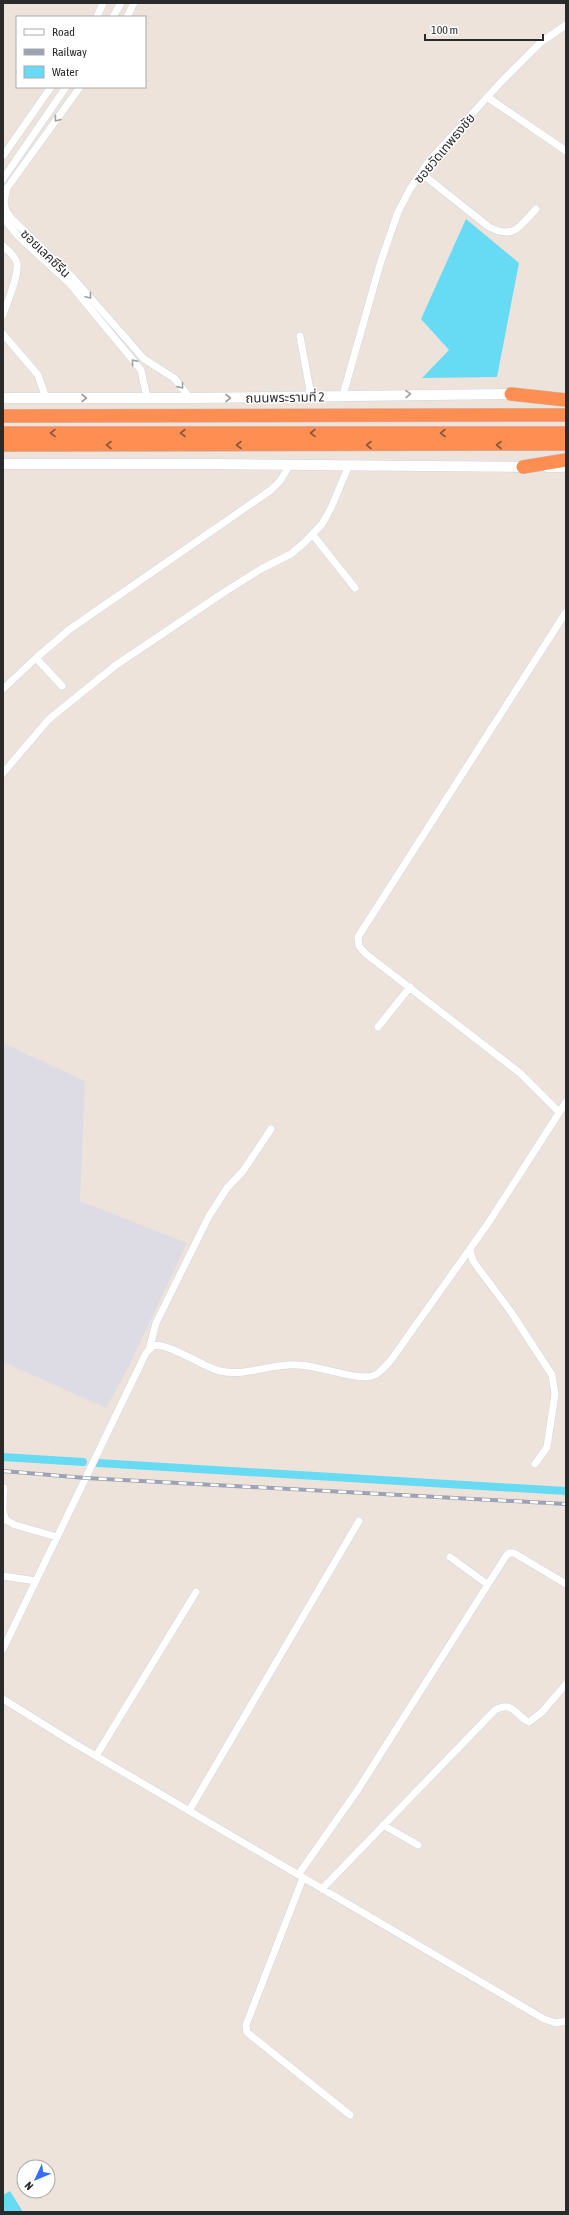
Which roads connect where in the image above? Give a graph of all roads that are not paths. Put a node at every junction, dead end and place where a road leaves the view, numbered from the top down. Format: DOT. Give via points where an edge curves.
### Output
graph roads {
  1 [pos="103,3"];
  2 [pos="121,3"];
  3 [pos="134,3"];
  4 [pos="96,16"];
  5 [pos="114,16"];
  6 [pos="128,16"];
  7 [pos="566,25"];
  8 [pos="50,88"];
  9 [pos="65,88"];
  10 [pos="79,88"];
  11 [pos="487,97"];
  12 [pos="566,151"];
  13 [pos="3,156"];
  14 [pos="7,172"];
  15 [pos="421,173"];
  16 [pos="15,176"];
  17 [pos="3,180"];
  18 [pos="536,209"];
  19 [pos="3,218"];
  20 [pos="3,246"];
  21 [pos="72,281"];
  22 [pos="3,315"];
  23 [pos="3,334"];
  24 [pos="300,336"];
  25 [pos="566,393"];
  26 [pos="511,394"];
  27 [pos="343,395"];
  28 [pos="307,397"];
  29 [pos="3,398"];
  30 [pos="46,398"];
  31 [pos="147,398"];
  32 [pos="190,398"];
  33 [pos="566,400"];
  34 [pos="566,410"];
  35 [pos="3,416"];
  36 [pos="566,417"];
  37 [pos="525,418"];
  38 [pos="3,433"];
  39 [pos="566,433"];
  40 [pos="524,444"];
  41 [pos="566,444"];
  42 [pos="3,445"];
  43 [pos="566,451"];
  44 [pos="566,460"];
  45 [pos="3,464"];
  46 [pos="290,465"];
  47 [pos="349,465"];
  48 [pos="523,467"];
  49 [pos="566,468"];
  50 [pos="313,535"];
  51 [pos="355,588"];
  52 [pos="566,612"];
  53 [pos="36,658"];
  54 [pos="62,686"];
  55 [pos="3,689"];
  56 [pos="3,773"];
  57 [pos="410,987"];
  58 [pos="378,1027"];
  59 [pos="566,1102"];
  60 [pos="559,1112"];
  61 [pos="271,1129"];
  62 [pos="470,1250"];
  63 [pos="149,1350"];
  64 [pos="535,1464"];
  65 [pos="4,1488"];
  66 [pos="3,1510"];
  67 [pos="359,1521"];
  68 [pos="57,1537"];
  69 [pos="450,1557"];
  70 [pos="3,1576"];
  71 [pos="36,1581"];
  72 [pos="487,1584"];
  73 [pos="566,1584"];
  74 [pos="196,1592"];
  75 [pos="3,1649"];
  76 [pos="566,1684"];
  77 [pos="3,1698"];
  78 [pos="96,1756"];
  79 [pos="189,1811"];
  80 [pos="382,1825"];
  81 [pos="418,1845"];
  82 [pos="300,1877"];
  83 [pos="322,1889"];
  84 [pos="566,2021"];
  85 [pos="350,2115"];
  1 -- 4 [label="street"];
  2 -- 5 [label="street"];
  3 -- 6 [label="street"];
  7 -- 11 [label="street, ซอยวัดเทพธงชัย" via="541,42"];
  8 -- 13 [label="street"];
  9 -- 14 [label="street"];
  10 -- 16 [label="street, ซอยเลคซีรีน, one-way"];
  11 -- 12 [label="street"];
  11 -- 15 [label="street, ซอยวัดเทพธงชัย"];
  14 -- 16 [label="street"];
  14 -- 17 [label="street"];
  15 -- 18 [label="street" via="489,227 499,232 512,232"];
  15 -- 27 [label="street, ซอยวัดเทพธงชัย" via="403,202 383,254"];
  16 -- 21 [label="street, ซอยเลคซีรีน" via="5,195 6,211"];
  19 -- 21 [label="street, ซอยเลคซีรีน" via="19,237"];
  20 -- 22 [label="street" via="15,257 17,267"];
  31 -- 21 [label="street, ซอยเลคซีรีน, one-way" via="141,370"];
  21 -- 32 [label="street, ซอยเลคซีรีน, one-way" via="144,359 174,378"];
  23 -- 30 [label="street" via="38,376"];
  24 -- 28 [label="street" via="310,390"];
  25 -- 26 [label="main road, ถนนพระรามที่ 2"];
  27 -- 26 [label="main road, ถนนพระรามที่ 2, one-way"];
  26 -- 33 [label="highway"];
  27 -- 28 [label="main road, ถนนพระรามที่ 2"];
  32 -- 28 [label="main road, ถนนพระรามที่ 2, one-way"];
  29 -- 30 [label="main road, ถนนพระรามที่ 2"];
  30 -- 31 [label="main road, ถนนพระรามที่ 2, one-way"];
  31 -- 32 [label="main road, ถนนพระรามที่ 2"];
  34 -- 37 [label="highway"];
  35 -- 36 [label="highway, bridge"];
  35 -- 37 [label="highway, ถนนพระรามที่ 2"];
  36 -- 37 [label="highway, ถนนพระรามที่ 2"];
  39 -- 38 [label="highway, one-way"];
  40 -- 41 [label="highway"];
  40 -- 42 [label="highway, one-way"];
  40 -- 43 [label="highway"];
  44 -- 48 [label="highway"];
  45 -- 46 [label="main road"];
  46 -- 47 [label="main road"];
  46 -- 53 [label="street" via="271,490 70,629"];
  47 -- 48 [label="main road"];
  47 -- 50 [label="street" via="331,508"];
  48 -- 49 [label="main road"];
  50 -- 51 [label="street"];
  50 -- 56 [label="street" via="291,554 226,591 116,665 49,719"];
  52 -- 57 [label="street" via="358,937 359,946 366,954"];
  53 -- 54 [label="street"];
  53 -- 55 [label="street"];
  57 -- 58 [label="street"];
  57 -- 60 [label="street" via="520,1073"];
  59 -- 60 [label="street"];
  60 -- 62 [label="street"];
  61 -- 63 [label="street" via="209,1216 156,1323"];
  62 -- 63 [label="street" via="391,1360 374,1376 367,1377 297,1364 237,1373 220,1371 164,1346 157,1345"];
  62 -- 64 [label="street" via="473,1261 511,1312 552,1375 556,1394 547,1447"];
  63 -- 68 [label="street"];
  65 -- 66 [label="street"];
  66 -- 68 [label="street" via="6,1520 15,1525"];
  67 -- 79 [label="street"];
  68 -- 71 [label="street"];
  69 -- 72 [label="street"];
  70 -- 71 [label="street"];
  71 -- 75 [label="street"];
  72 -- 73 [label="street" via="506,1556 514,1553"];
  72 -- 82 [label="street"];
  74 -- 78 [label="street"];
  76 -- 80 [label="street" via="542,1712 529,1722 511,1707 495,1710"];
  77 -- 78 [label="street"];
  78 -- 79 [label="street"];
  79 -- 82 [label="street"];
  80 -- 81 [label="street"];
  80 -- 83 [label="street"];
  82 -- 83 [label="street"];
  82 -- 85 [label="street" via="248,2016 247,2032"];
  83 -- 84 [label="street" via="544,2019 556,2023"];
}
